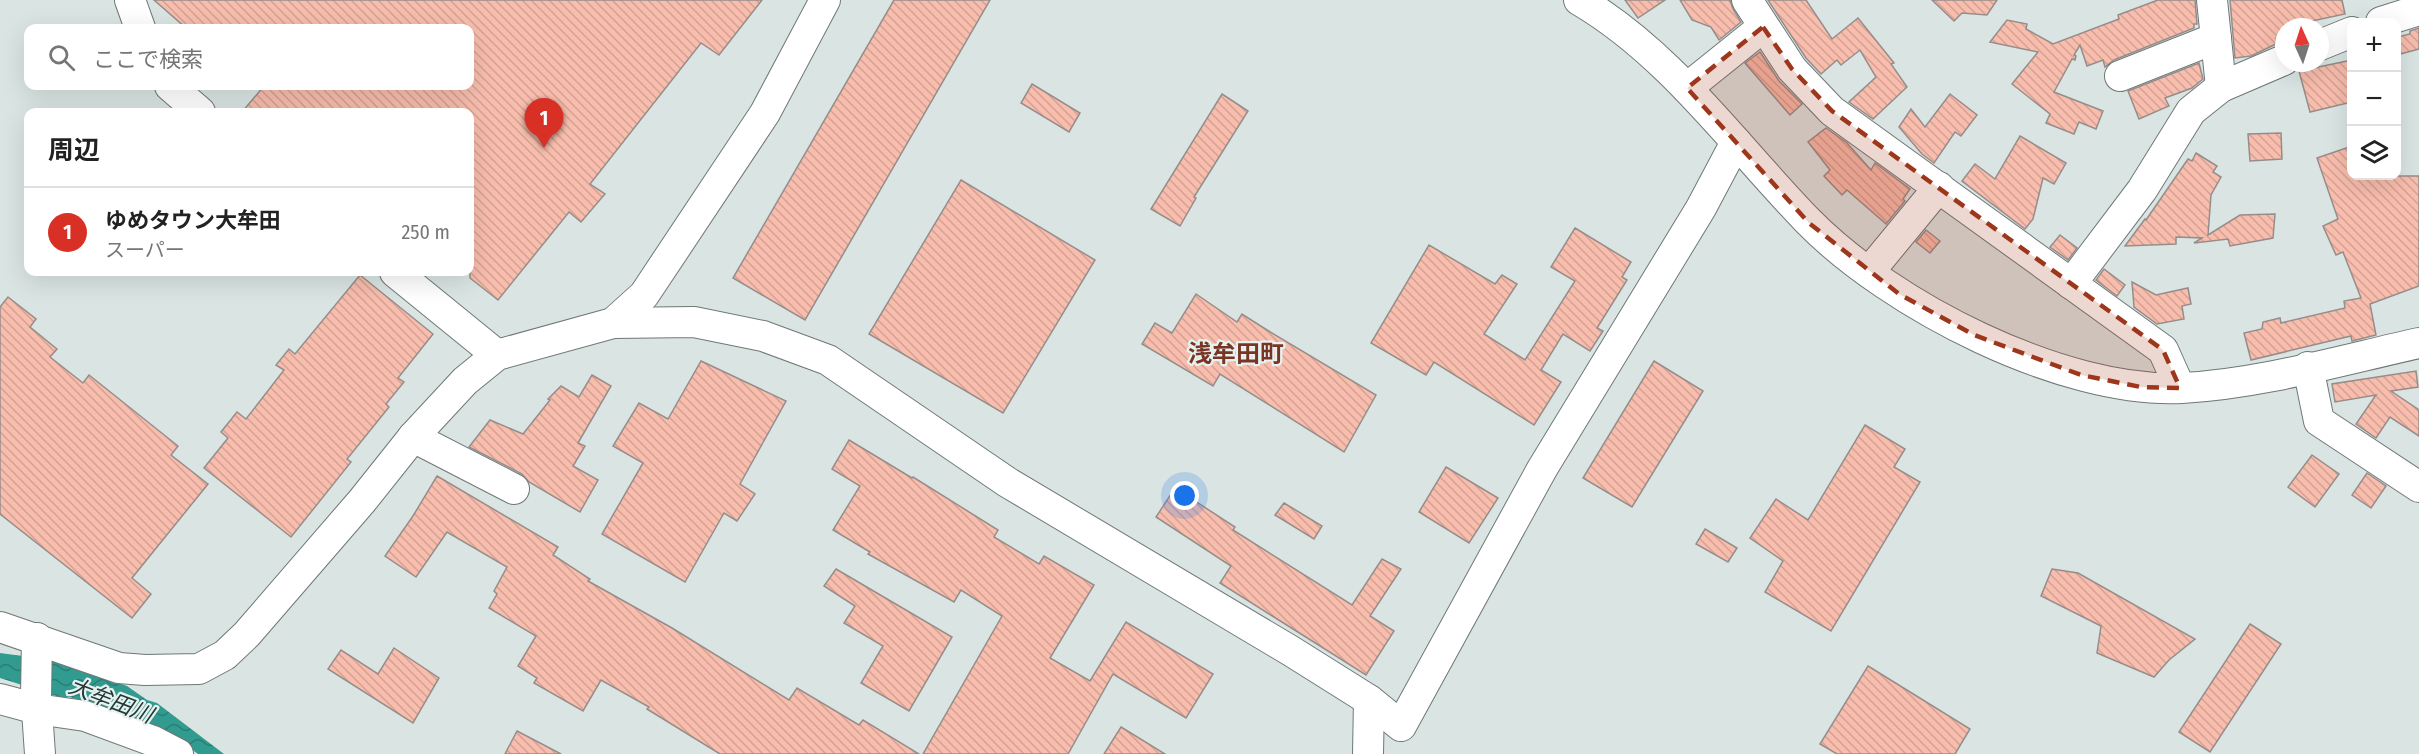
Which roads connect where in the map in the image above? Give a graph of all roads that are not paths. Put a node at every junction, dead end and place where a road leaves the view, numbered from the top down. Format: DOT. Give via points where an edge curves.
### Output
graph roads {
  1 [pos="130,0"];
  2 [pos="825,0"];
  3 [pos="1579,0"];
  4 [pos="1747,0"];
  5 [pos="2212,0"];
  6 [pos="2419,10"];
  7 [pos="2394,18"];
  8 [pos="139,24"];
  9 [pos="1763,27"];
  10 [pos="2347,34"];
  11 [pos="2216,38"];
  12 [pos="2329,41"];
  13 [pos="2275,64"];
  14 [pos="2120,76"];
  15 [pos="2221,87"];
  16 [pos="1687,88"];
  17 [pos="175,90"];
  18 [pos="195,108"];
  19 [pos="1736,142"];
  20 [pos="1939,188"];
  21 [pos="1869,272"];
  22 [pos="400,276"];
  23 [pos="2071,284"];
  24 [pos="612,323"];
  25 [pos="2419,343"];
  26 [pos="497,355"];
  27 [pos="2308,367"];
  28 [pos="2180,388"];
  29 [pos="413,436"];
  30 [pos="2419,487"];
  31 [pos="514,489"];
  32 [pos="0,627"];
  33 [pos="37,643"];
  34 [pos="0,699"];
  35 [pos="1369,700"];
  36 [pos="36,703"];
  37 [pos="40,754"];
  38 [pos="178,754"];
  39 [pos="1368,754"];
  1 -- 8 [label="street"];
  2 -- 24 [label="street" via="765,113 644,295"];
  3 -- 16 [label="street" via="1637,40"];
  4 -- 9 [label="street"];
  5 -- 11 [label="street"];
  6 -- 7 [label="street"];
  9 -- 16 [label="street"];
  9 -- 20 [label="street" via="1792,69 1832,111"];
  10 -- 12 [label="street"];
  11 -- 14 [label="street"];
  11 -- 15 [label="street"];
  13 -- 15 [label="street"];
  15 -- 23 [label="street" via="2191,111 2142,190"];
  16 -- 19 [label="street"];
  17 -- 18 [label="street"];
  19 -- 21 [label="street" via="1809,223"];
  19 -- 35 [label="street" via="1701,208 1542,469 1401,726"];
  20 -- 21 [label="street"];
  20 -- 23 [label="street"];
  21 -- 28 [label="street" via="1899,294 1974,335 2022,354 2081,375 2141,387"];
  22 -- 26 [label="street"];
  23 -- 28 [label="street" via="2163,350"];
  24 -- 26 [label="street"];
  24 -- 35 [label="street" via="694,322 763,336 828,360 1007,482"];
  25 -- 27 [label="street"];
  26 -- 29 [label="street" via="465,381"];
  27 -- 28 [label="street" via="2231,384"];
  27 -- 30 [label="street" via="2319,421"];
  29 -- 31 [label="street"];
  29 -- 33 [label="street" via="362,501 225,655 199,669 145,670 119,668"];
  32 -- 33 [label="street"];
  33 -- 36 [label="street"];
  34 -- 36 [label="street"];
  35 -- 39 [label="street"];
  36 -- 37 [label="street"];
  36 -- 38 [label="street" via="86,716"];
}
